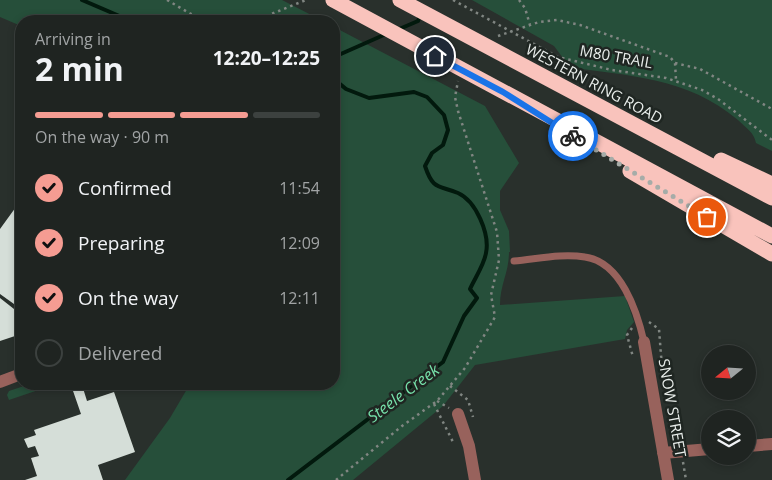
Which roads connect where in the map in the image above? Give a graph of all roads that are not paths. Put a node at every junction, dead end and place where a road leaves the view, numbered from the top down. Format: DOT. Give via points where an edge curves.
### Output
graph roads {
  1 [pos="333,0"];
  2 [pos="400,0"];
  3 [pos="532,70"];
  4 [pos="503,92"];
  5 [pos="772,184"];
  6 [pos="772,198"];
  7 [pos="772,236"];
  8 [pos="772,254"];
  9 [pos="514,261"];
  10 [pos="644,342"];
  11 [pos="15,376"];
  12 [pos="0,382"];
  13 [pos="458,414"];
  14 [pos="772,444"];
  15 [pos="756,445"];
  16 [pos="701,450"];
  17 [pos="663,452"];
  18 [pos="475,480"];
  19 [pos="668,480"];
  1 -- 4 [label="highway"];
  2 -- 3 [label="highway, WESTERN RING ROAD"];
  3 -- 5 [label="highway"];
  3 -- 6 [label="highway, WESTERN RING ROAD"];
  4 -- 7 [label="highway"];
  4 -- 8 [label="highway" via="675,199"];
  9 -- 10 [label="lane" via="584,256 602,264 623,286 634,307"];
  10 -- 17 [label="street, SNOW STREET"];
  11 -- 12 [label="street"];
  13 -- 18 [label="street" via="469,446"];
  14 -- 15 [label="street"];
  16 -- 17 [label="street"];
  17 -- 19 [label="street, SNOW STREET"];
}
